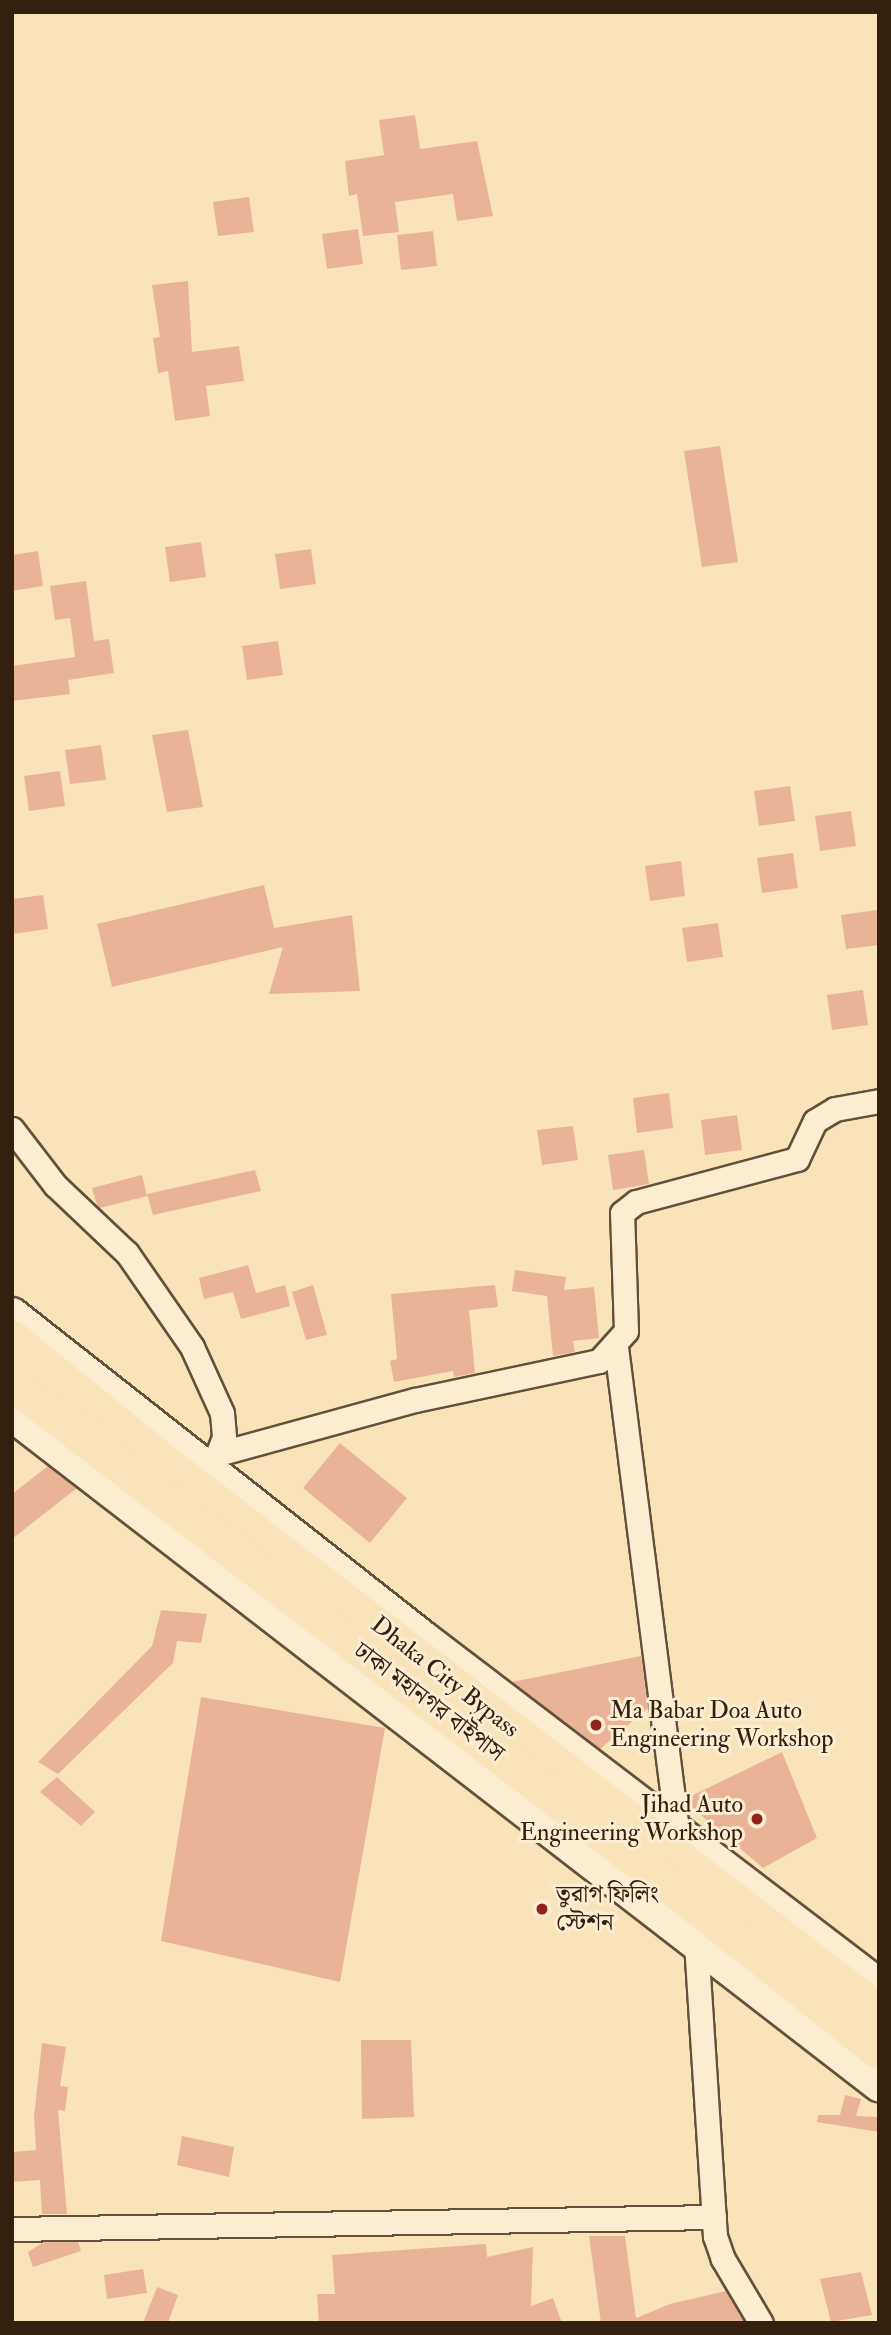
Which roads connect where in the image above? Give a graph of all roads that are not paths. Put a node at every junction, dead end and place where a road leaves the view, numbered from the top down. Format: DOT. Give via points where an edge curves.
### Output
graph roads {
  1 [pos="879,1101"];
  2 [pos="12,1129"];
  3 [pos="12,1314"];
  4 [pos="12,1340"];
  5 [pos="616,1347"];
  6 [pos="12,1382"];
  7 [pos="12,1415"];
  8 [pos="216,1461"];
  9 [pos="677,1829"];
  10 [pos="696,1942"];
  11 [pos="879,1985"];
  12 [pos="879,2013"];
  13 [pos="879,2050"];
  14 [pos="879,2085"];
  15 [pos="714,2217"];
  16 [pos="12,2229"];
  17 [pos="761,2323"];
  1 -- 5 [label="street" via="835,1109 815,1121 797,1159 636,1202 622,1213 626,1331"];
  2 -- 8 [label="street" via="55,1185 127,1253 192,1347 222,1413"];
  3 -- 8 [label="main road"];
  4 -- 12 [label="highway, Dhaka City Bypass" via="166,1465"];
  5 -- 8 [label="street" via="599,1361 415,1400"];
  5 -- 9 [label="street"];
  6 -- 13 [label="highway, ঢাকা মহানগর বাইপাস"];
  7 -- 10 [label="main road"];
  8 -- 9 [label="main road"];
  9 -- 11 [label="main road"];
  10 -- 14 [label="main road"];
  10 -- 15 [label="street"];
  15 -- 16 [label="street"];
  15 -- 17 [label="street" via="723,2259"];
}
